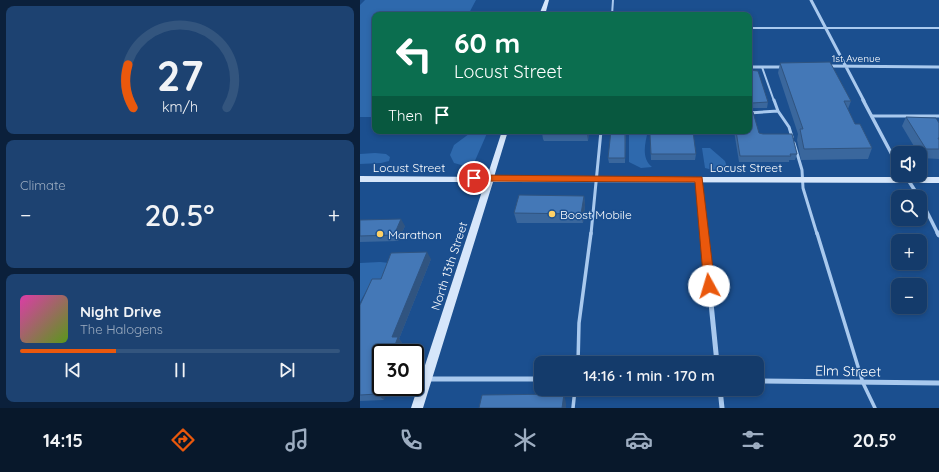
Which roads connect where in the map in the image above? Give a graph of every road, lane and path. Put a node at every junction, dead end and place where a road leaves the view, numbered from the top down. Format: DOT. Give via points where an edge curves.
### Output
graph roads {
  1 [pos="547,0"];
  2 [pos="613,0"];
  3 [pos="811,0"];
  4 [pos="543,12"];
  5 [pos="612,12"];
  6 [pos="752,28"];
  7 [pos="826,28"];
  8 [pos="939,28"];
  9 [pos="752,66"];
  10 [pos="793,66"];
  11 [pos="823,66"];
  12 [pos="846,66"];
  13 [pos="762,67"];
  14 [pos="939,67"];
  15 [pos="778,111"];
  16 [pos="752,113"];
  17 [pos="872,116"];
  18 [pos="939,116"];
  19 [pos="504,134"];
  20 [pos="601,134"];
  21 [pos="891,153"];
  22 [pos="891,177"];
  23 [pos="490,178"];
  24 [pos="360,179"];
  25 [pos="596,179"];
  26 [pos="699,179"];
  27 [pos="803,179"];
  28 [pos="927,179"];
  29 [pos="939,180"];
  30 [pos="927,212"];
  31 [pos="939,235"];
  32 [pos="578,356"];
  33 [pos="716,356"];
  34 [pos="534,378"];
  35 [pos="426,379"];
  36 [pos="764,381"];
  37 [pos="863,383"];
  38 [pos="939,383"];
  39 [pos="574,396"];
  40 [pos="721,396"];
  41 [pos="417,408"];
  42 [pos="573,408"];
  43 [pos="722,408"];
  44 [pos="875,408"];
  1 -- 4 [label="street"];
  2 -- 5 [label="lane"];
  3 -- 7 [label="street"];
  6 -- 7 [label="lane"];
  7 -- 8 [label="lane"];
  7 -- 12 [label="street"];
  9 -- 13 [label="street"];
  10 -- 13 [label="street"];
  11 -- 12 [label="street, 1st Avenue"];
  12 -- 14 [label="street, 1st Avenue"];
  12 -- 17 [label="street"];
  13 -- 15 [label="lane"];
  15 -- 16 [label="lane"];
  15 -- 27 [label="lane" via="789,127"];
  17 -- 18 [label="lane"];
  17 -- 21 [label="street"];
  19 -- 23 [label="street, North 13th Street"];
  20 -- 25 [label="lane"];
  22 -- 27 [label="street, Locust Street"];
  23 -- 24 [label="street, Locust Street"];
  23 -- 25 [label="street, Locust Street"];
  23 -- 35 [label="street, North 13th Street"];
  25 -- 26 [label="street, Locust Street"];
  25 -- 32 [label="lane" via="579,323"];
  26 -- 27 [label="street, Locust Street"];
  26 -- 33 [label="street"];
  27 -- 37 [label="lane" via="803,188"];
  28 -- 29 [label="street, Locust Street"];
  30 -- 31 [label="street"];
  34 -- 35 [label="street"];
  35 -- 41 [label="street, North 13th Street"];
  36 -- 37 [label="street, Elm Street"];
  37 -- 38 [label="street, Elm Street"];
  37 -- 44 [label="lane"];
  39 -- 42 [label="lane"];
  40 -- 43 [label="street"];
}
